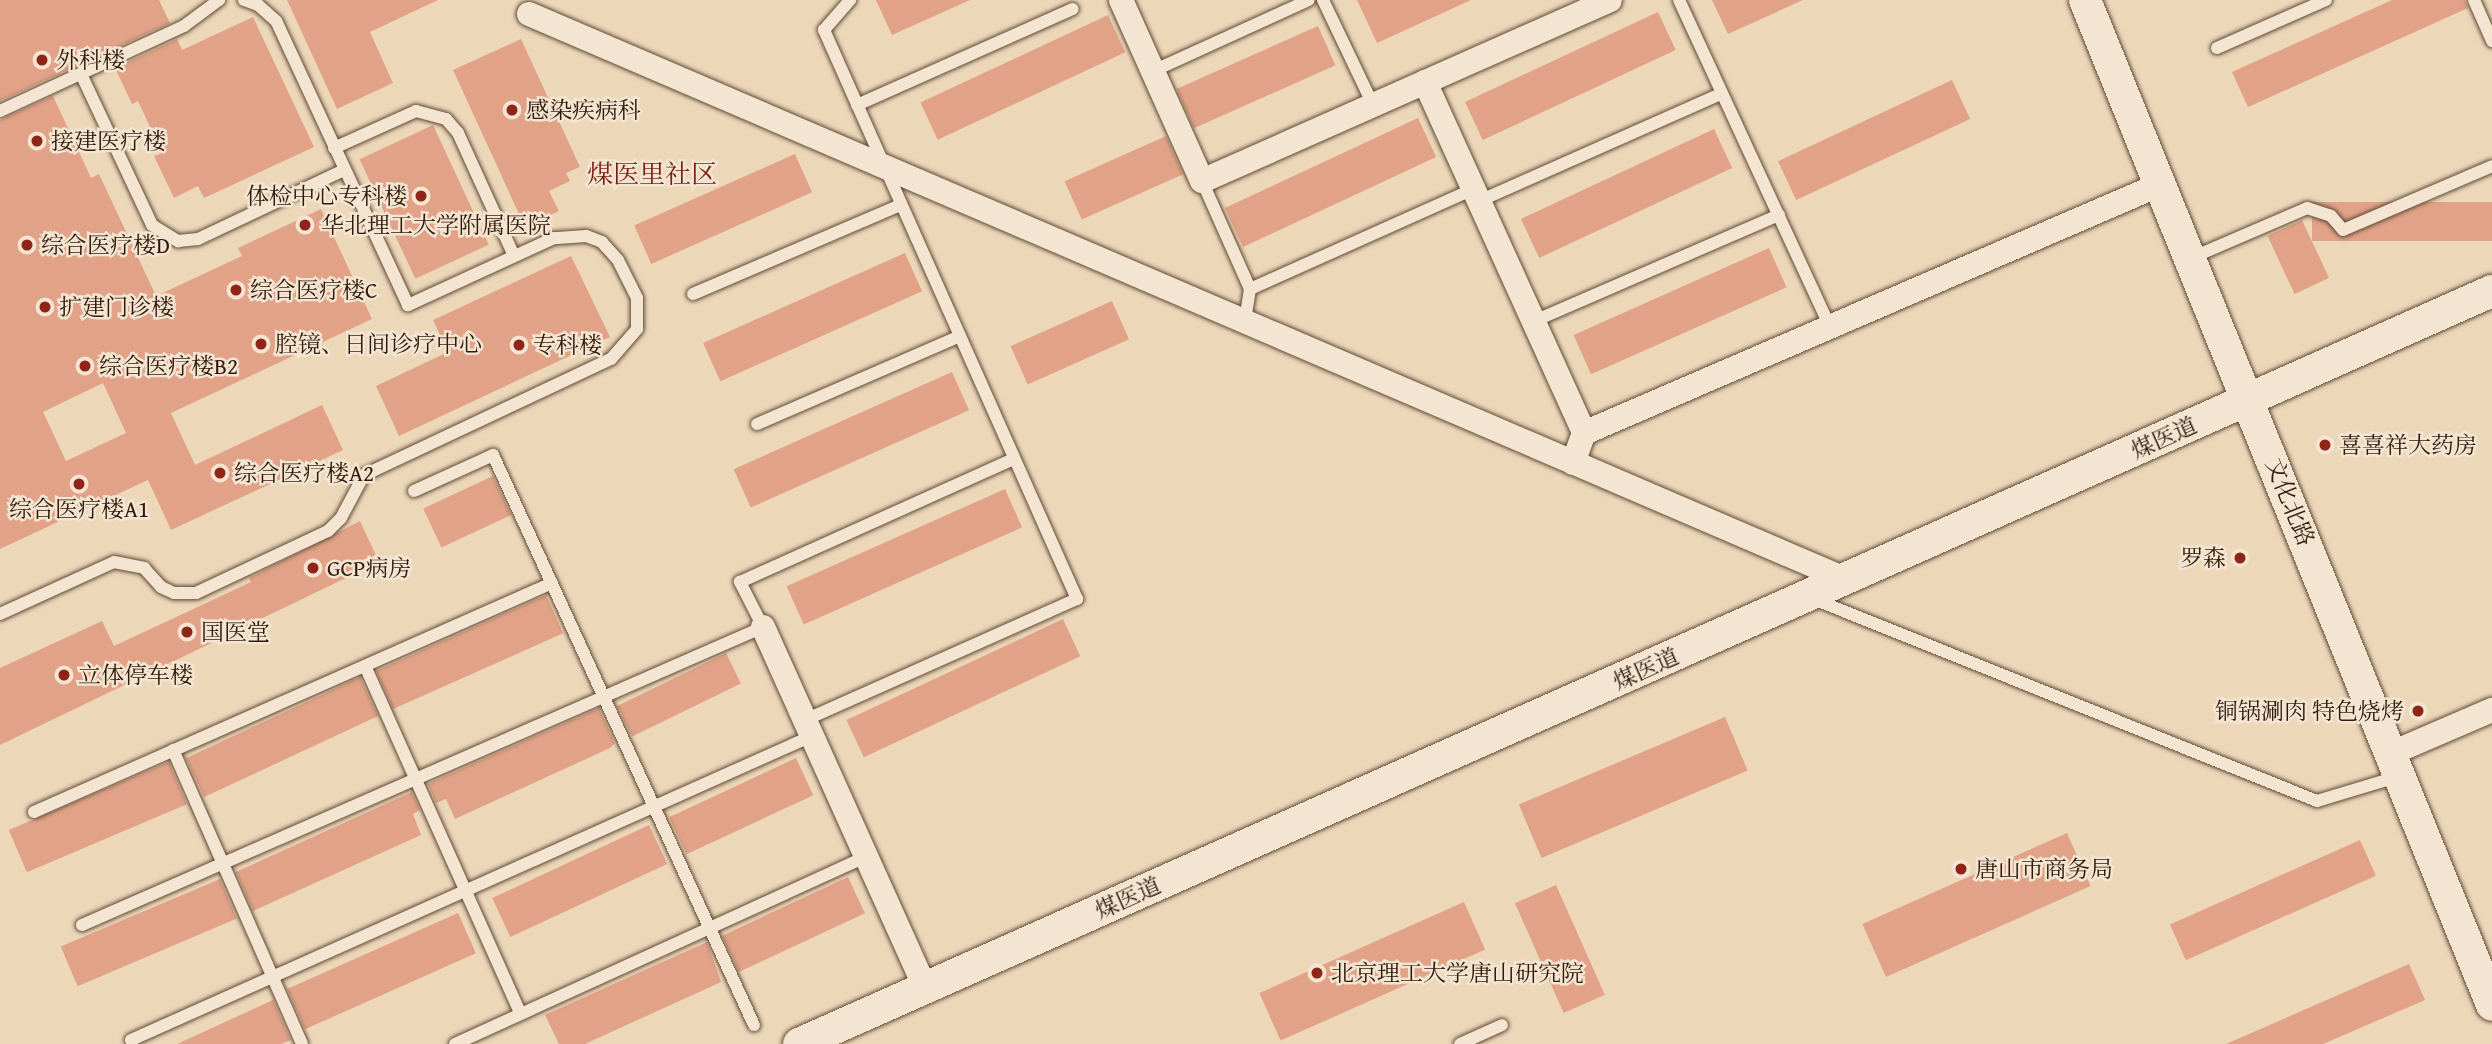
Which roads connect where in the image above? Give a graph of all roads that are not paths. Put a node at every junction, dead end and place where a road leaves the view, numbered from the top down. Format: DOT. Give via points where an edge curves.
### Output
graph roads {
  1 [pos="219,0"];
  2 [pos="244,0"];
  3 [pos="850,0"];
  4 [pos="1121,0"];
  5 [pos="1309,0"];
  6 [pos="1323,0"];
  7 [pos="1679,0"];
  8 [pos="2085,0"];
  9 [pos="2326,0"];
  10 [pos="2474,0"];
  11 [pos="1603,1"];
  12 [pos="204,3"];
  13 [pos="1073,9"];
  14 [pos="529,15"];
  15 [pos="2490,32"];
  16 [pos="2217,48"];
  17 [pos="1153,71"];
  18 [pos="81,74"];
  19 [pos="1425,82"];
  20 [pos="1721,94"];
  21 [pos="857,105"];
  22 [pos="1373,105"];
  23 [pos="0,111"];
  24 [pos="334,148"];
  25 [pos="2492,166"];
  26 [pos="885,167"];
  27 [pos="344,170"];
  28 [pos="1202,181"];
  29 [pos="2161,184"];
  30 [pos="1477,195"];
  31 [pos="901,205"];
  32 [pos="1779,215"];
  33 [pos="514,256"];
  34 [pos="2192,258"];
  35 [pos="1250,289"];
  36 [pos="2492,291"];
  37 [pos="693,294"];
  38 [pos="1245,321"];
  39 [pos="1534,321"];
  40 [pos="1830,327"];
  41 [pos="960,336"];
  42 [pos="2249,399"];
  43 [pos="757,425"];
  44 [pos="1584,433"];
  45 [pos="1014,459"];
  46 [pos="1573,463"];
  47 [pos="414,491"];
  48 [pos="1847,580"];
  49 [pos="550,584"];
  50 [pos="1808,597"];
  51 [pos="0,614"];
  52 [pos="764,627"];
  53 [pos="365,666"];
  54 [pos="603,697"];
  55 [pos="2492,710"];
  56 [pos="809,728"];
  57 [pos="173,750"];
  58 [pos="2397,764"];
  59 [pos="416,779"];
  60 [pos="653,807"];
  61 [pos="34,812"];
  62 [pos="866,857"];
  63 [pos="223,863"];
  64 [pos="466,891"];
  65 [pos="82,925"];
  66 [pos="709,928"];
  67 [pos="273,977"];
  68 [pos="925,988"];
  69 [pos="2492,1005"];
  70 [pos="521,1014"];
  71 [pos="754,1025"];
  72 [pos="1502,1025"];
  73 [pos="131,1040"];
  74 [pos="816,1041"];
  75 [pos="302,1044"];
  76 [pos="455,1044"];
  77 [pos="1460,1044"];
  1 -- 12 [label="lane"];
  2 -- 24 [label="lane" via="275,21"];
  3 -- 21 [label="lane" via="824,30"];
  4 -- 17 [label="street"];
  5 -- 17 [label="lane"];
  6 -- 22 [label="lane"];
  7 -- 20 [label="lane"];
  8 -- 29 [label="street, 文化北路"];
  9 -- 16 [label="lane"];
  10 -- 15 [label="lane"];
  11 -- 19 [label="street"];
  12 -- 18 [label="lane" via="184,26"];
  13 -- 21 [label="lane"];
  14 -- 26 [label="street"];
  17 -- 28 [label="street"];
  18 -- 23 [label="lane"];
  18 -- 27 [label="lane" via="152,225 178,241 198,239"];
  19 -- 22 [label="street"];
  19 -- 30 [label="street"];
  20 -- 30 [label="lane"];
  20 -- 32 [label="lane"];
  21 -- 26 [label="lane"];
  22 -- 28 [label="street"];
  24 -- 27 [label="lane"];
  24 -- 33 [label="lane" via="416,111 446,119 458,132"];
  25 -- 34 [label="lane" via="2343,230 2330,216 2308,208"];
  26 -- 31 [label="lane"];
  26 -- 38 [label="street"];
  27 -- 33 [label="lane" via="408,305"];
  28 -- 35 [label="lane"];
  29 -- 34 [label="street, 文化北路"];
  29 -- 40 [label="street"];
  30 -- 35 [label="lane"];
  30 -- 39 [label="street"];
  31 -- 37 [label="lane"];
  31 -- 41 [label="lane"];
  32 -- 39 [label="lane"];
  32 -- 40 [label="lane"];
  33 -- 51 [label="lane" via="571,235 602,242 618,260 637,298 639,316 632,340 611,359 364,475 341,518 328,531 196,593 174,593 161,587 144,568 114,562"];
  34 -- 42 [label="street, 文化北路"];
  35 -- 38 [label="lane"];
  36 -- 42 [label="street, 煤医道"];
  38 -- 46 [label="street"];
  39 -- 44 [label="street"];
  40 -- 44 [label="street"];
  41 -- 43 [label="lane"];
  41 -- 45 [label="lane"];
  42 -- 48 [label="street, 煤医道"];
  42 -- 58 [label="street, 文化北路"];
  44 -- 46 [label="street"];
  45 -- 52 [label="lane" via="740,582"];
  45 -- 56 [label="lane" via="1077,599"];
  46 -- 48 [label="street"];
  47 -- 49 [label="lane" via="493,455"];
  48 -- 50 [label="street, 煤医道"];
  49 -- 53 [label="lane"];
  49 -- 54 [label="lane"];
  50 -- 58 [label="lane" via="2317,801"];
  50 -- 68 [label="street, 煤医道"];
  52 -- 54 [label="lane"];
  52 -- 56 [label="street"];
  53 -- 57 [label="lane"];
  53 -- 59 [label="lane"];
  54 -- 59 [label="lane"];
  54 -- 60 [label="lane"];
  55 -- 58 [label="street"];
  56 -- 60 [label="lane"];
  56 -- 62 [label="street"];
  57 -- 61 [label="lane"];
  57 -- 63 [label="lane"];
  58 -- 69 [label="street, 文化北路"];
  59 -- 63 [label="lane"];
  59 -- 64 [label="lane"];
  60 -- 64 [label="lane"];
  60 -- 66 [label="lane"];
  62 -- 66 [label="lane"];
  62 -- 68 [label="street"];
  63 -- 65 [label="lane"];
  63 -- 67 [label="lane"];
  64 -- 67 [label="lane"];
  64 -- 70 [label="lane"];
  66 -- 70 [label="lane"];
  66 -- 71 [label="lane"];
  67 -- 73 [label="lane"];
  67 -- 75 [label="lane"];
  68 -- 74 [label="street, 煤医道"];
  70 -- 76 [label="lane"];
  72 -- 77 [label="lane"];
}
